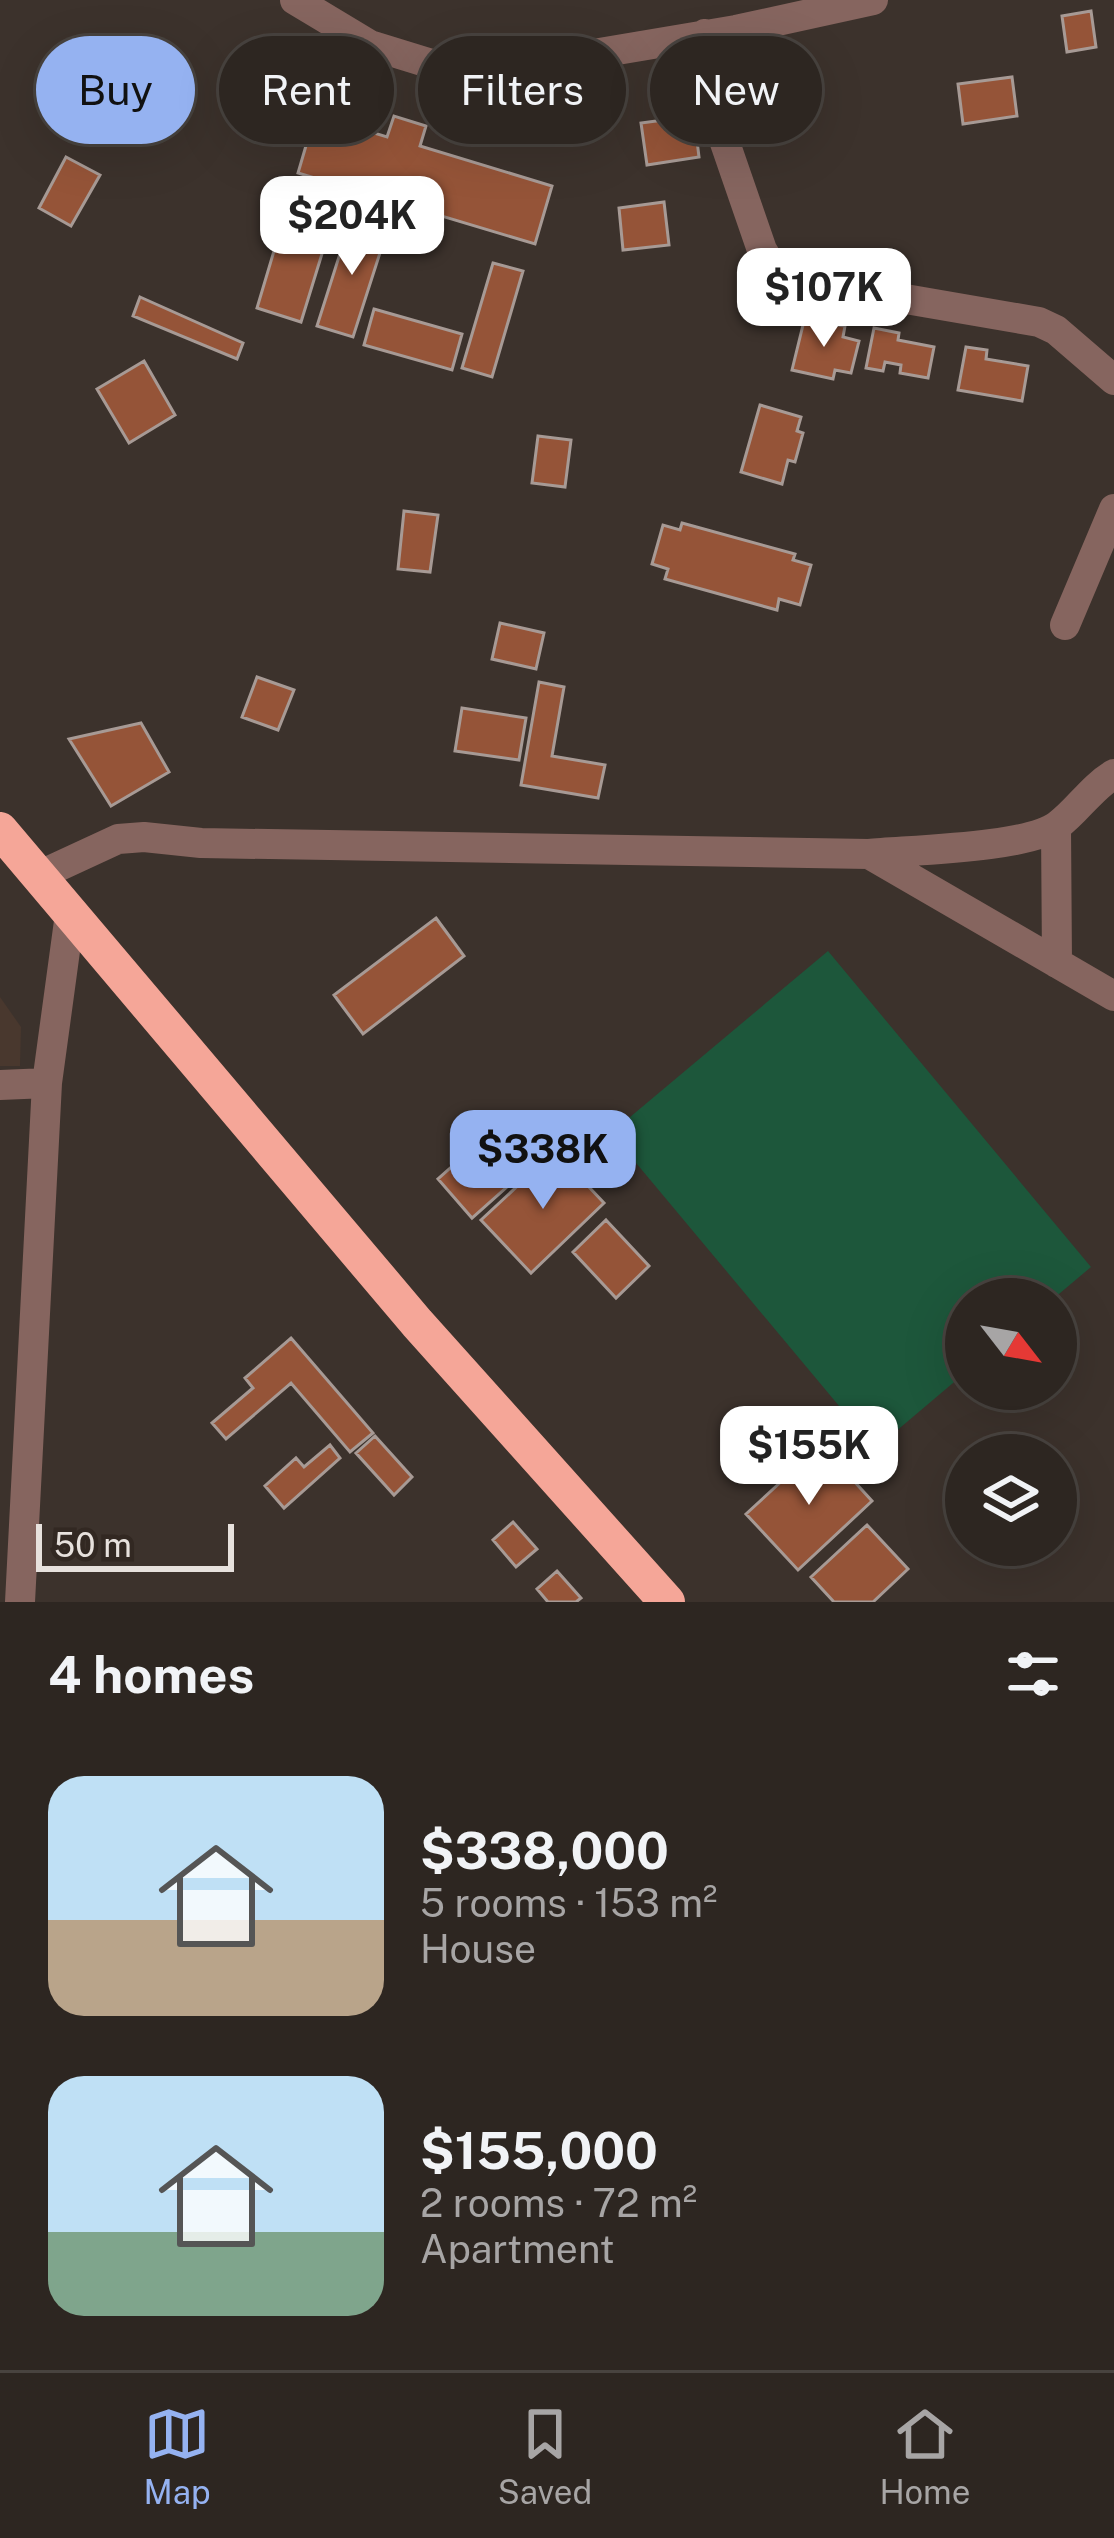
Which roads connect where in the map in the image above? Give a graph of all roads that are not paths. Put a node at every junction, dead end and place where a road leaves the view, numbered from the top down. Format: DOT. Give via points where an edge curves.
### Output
graph roads {
  1 [pos="295,0"];
  2 [pos="873,0"];
  3 [pos="723,21"];
  4 [pos="1114,380"];
  5 [pos="1114,509"];
  6 [pos="1065,625"];
  7 [pos="1114,774"];
  8 [pos="1055,828"];
  9 [pos="0,830"];
  10 [pos="869,854"];
  11 [pos="38,876"];
  12 [pos="70,914"];
  13 [pos="1058,963"];
  14 [pos="1114,996"];
  15 [pos="47,1083"];
  16 [pos="0,1085"];
  17 [pos="20,1589"];
  18 [pos="668,1602"];
  1 -- 3 [label="street" via="370,46 448,68 540,63"];
  2 -- 3 [label="street"];
  3 -- 4 [label="street" via="713,108 778,277 1039,322"];
  5 -- 6 [label="street"];
  7 -- 8 [label="street"];
  8 -- 10 [label="street"];
  8 -- 13 [label="street"];
  9 -- 11 [label="highway"];
  10 -- 11 [label="street" via="144,837 118,839"];
  10 -- 13 [label="street"];
  11 -- 12 [label="highway"];
  12 -- 15 [label="street"];
  12 -- 18 [label="highway" via="417,1323"];
  13 -- 14 [label="street"];
  15 -- 16 [label="street"];
  15 -- 17 [label="street"];
}
